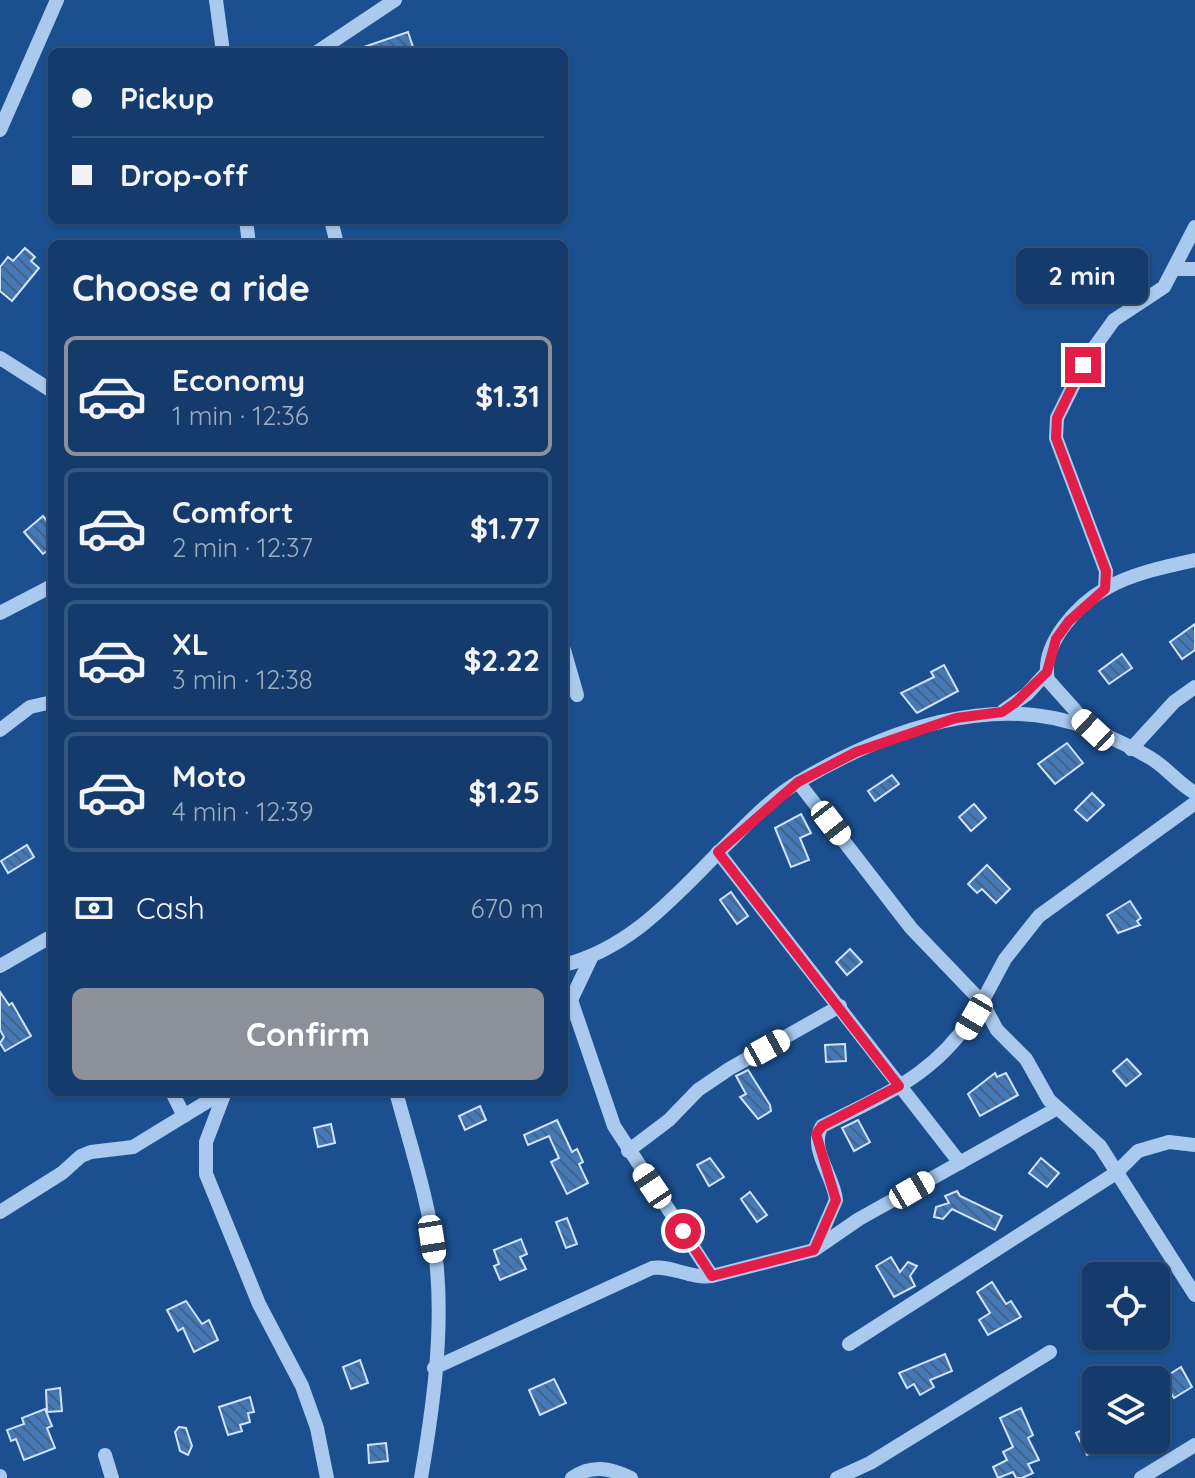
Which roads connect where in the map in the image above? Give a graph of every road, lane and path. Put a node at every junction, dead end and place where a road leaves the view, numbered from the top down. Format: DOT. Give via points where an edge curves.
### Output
graph roads {
  1 [pos="57,0"];
  2 [pos="216,0"];
  3 [pos="395,0"];
  4 [pos="222,48"];
  5 [pos="323,48"];
  6 [pos="0,130"];
  7 [pos="1195,227"];
  8 [pos="1174,269"];
  9 [pos="1195,269"];
  10 [pos="0,358"];
  11 [pos="48,388"];
  12 [pos="1195,560"];
  13 [pos="48,588"];
  14 [pos="1105,589"];
  15 [pos="0,613"];
  16 [pos="568,664"];
  17 [pos="1047,672"];
  18 [pos="1195,687"];
  19 [pos="577,695"];
  20 [pos="48,703"];
  21 [pos="1002,712"];
  22 [pos="0,730"];
  23 [pos="1093,730"];
  24 [pos="1131,749"];
  25 [pos="798,782"];
  26 [pos="1195,793"];
  27 [pos="1195,803"];
  28 [pos="718,852"];
  29 [pos="48,938"];
  30 [pos="591,958"];
  31 [pos="568,964"];
  32 [pos="0,966"];
  33 [pos="568,996"];
  34 [pos="568,1001"];
  35 [pos="982,1002"];
  36 [pos="840,1006"];
  37 [pos="899,1086"];
  38 [pos="174,1096"];
  39 [pos="217,1096"];
  40 [pos="223,1096"];
  41 [pos="397,1096"];
  42 [pos="1056,1109"];
  43 [pos="184,1116"];
  44 [pos="1195,1145"];
  45 [pos="628,1151"];
  46 [pos="960,1163"];
  47 [pos="1116,1173"];
  48 [pos="0,1212"];
  49 [pos="814,1250"];
  50 [pos="712,1276"];
  51 [pos="1195,1295"];
  52 [pos="849,1344"];
  53 [pos="1050,1352"];
  54 [pos="434,1368"];
  55 [pos="1195,1445"];
  56 [pos="105,1455"];
  57 [pos="112,1478"];
  58 [pos="327,1478"];
  59 [pos="421,1478"];
  60 [pos="572,1478"];
  61 [pos="631,1478"];
  62 [pos="837,1478"];
  63 [pos="1141,1478"];
  1 -- 6 [label="street"];
  2 -- 4 [label="street"];
  3 -- 5 [label="street"];
  7 -- 8 [label="street"];
  8 -- 9 [label="street"];
  8 -- 14 [label="street" via="1164,287 1110,324 1057,418 1056,438 1106,571"];
  10 -- 11 [label="street"];
  12 -- 14 [label="street"];
  13 -- 15 [label="street"];
  14 -- 17 [label="street" via="1056,639"];
  16 -- 19 [label="street"];
  17 -- 21 [label="street"];
  17 -- 23 [label="street" via="1055,692"];
  18 -- 24 [label="street"];
  20 -- 22 [label="street" via="30,707"];
  21 -- 23 [label="street" via="1042,714"];
  21 -- 25 [label="street" via="956,718 896,737"];
  23 -- 24 [label="street"];
  24 -- 26 [label="street"];
  25 -- 28 [label="street"];
  25 -- 35 [label="street" via="911,928"];
  27 -- 35 [label="street" via="1039,916 1005,959"];
  28 -- 30 [label="street" via="638,929"];
  28 -- 36 [label="street"];
  29 -- 32 [label="street"];
  30 -- 31 [label="street"];
  30 -- 33 [label="street"];
  34 -- 45 [label="street" via="603,1100"];
  35 -- 37 [label="street" via="951,1049"];
  35 -- 42 [label="street"];
  36 -- 37 [label="street"];
  36 -- 45 [label="street" via="698,1090"];
  37 -- 46 [label="street"];
  37 -- 49 [label="street" via="816,1134 836,1200"];
  38 -- 43 [label="street"];
  39 -- 43 [label="street"];
  40 -- 58 [label="street" via="206,1142 206,1174 259,1304 302,1386"];
  41 -- 54 [label="street" via="436,1259"];
  42 -- 46 [label="street"];
  42 -- 47 [label="street" via="1092,1137"];
  43 -- 48 [label="street" via="133,1147 81,1156"];
  44 -- 47 [label="street" via="1169,1142 1138,1151"];
  45 -- 50 [label="street"];
  46 -- 49 [label="street"];
  47 -- 51 [label="street"];
  47 -- 52 [label="street"];
  49 -- 50 [label="street"];
  50 -- 54 [label="street" via="652,1268"];
  53 -- 62 [label="street"];
  54 -- 59 [label="street"];
  55 -- 63 [label="street"];
  56 -- 57 [label="street"];
  60 -- 61 [label="street" via="607,1468"];
}
